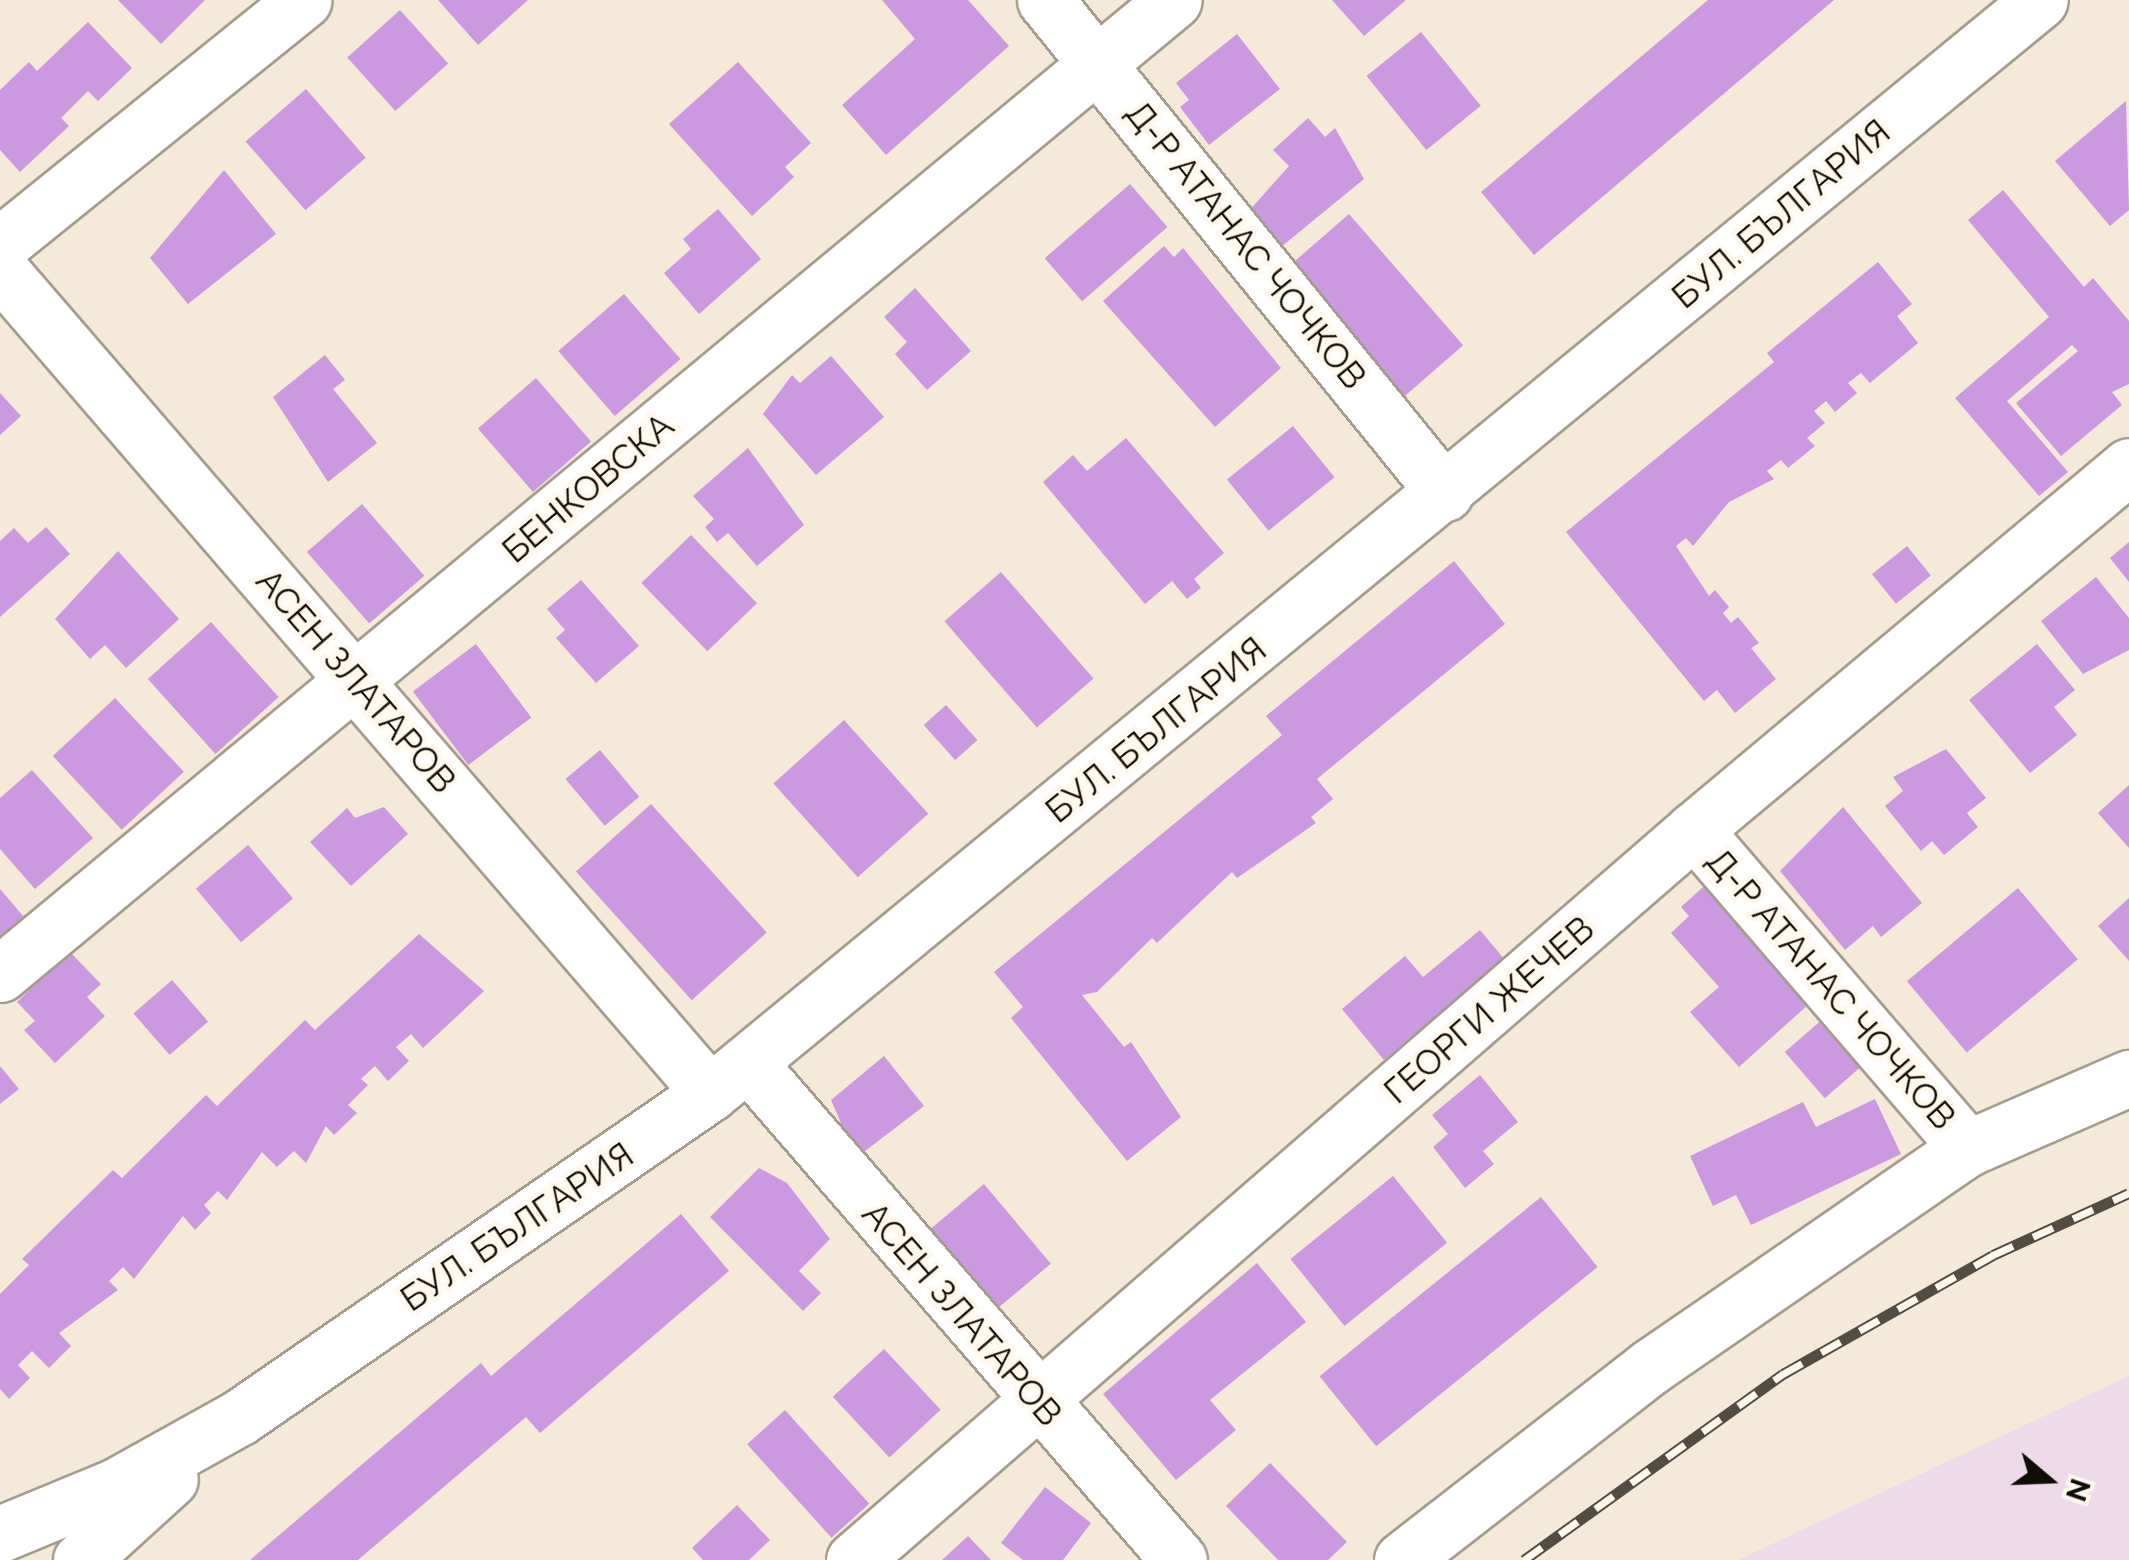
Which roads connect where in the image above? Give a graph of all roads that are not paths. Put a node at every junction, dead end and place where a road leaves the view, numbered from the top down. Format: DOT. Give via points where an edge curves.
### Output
graph roads {
  1 [pos="304,0"];
  2 [pos="1045,0"];
  3 [pos="1174,0"];
  4 [pos="2040,0"];
  5 [pos="1098,61"];
  6 [pos="0,245"];
  7 [pos="0,270"];
  8 [pos="2129,466"];
  9 [pos="1445,493"];
  10 [pos="356,681"];
  11 [pos="1694,830"];
  12 [pos="0,974"];
  13 [pos="730,1078"];
  14 [pos="2129,1078"];
  15 [pos="1968,1148"];
  16 [pos="1038,1405"];
  17 [pos="240,1418"];
  18 [pos="0,1534"];
  19 [pos="81,1560"];
  20 [pos="854,1560"];
  21 [pos="1180,1560"];
  22 [pos="1402,1560"];
  1 -- 6 [label="street"];
  2 -- 5 [label="street, Д-Р АТАНАС ЧОЧКОВ"];
  3 -- 5 [label="street, БЕНКОВСКА"];
  4 -- 9 [label="street, БУЛ. БЪЛГАРИЯ"];
  5 -- 9 [label="street, Д-Р АТАНАС ЧОЧКОВ"];
  5 -- 10 [label="street, БЕНКОВСКА"];
  7 -- 10 [label="street, АСЕН ЗЛАТАРОВ"];
  8 -- 11 [label="street, ГЕОРГИ ЖЕЧЕВ"];
  9 -- 13 [label="street, БУЛ. БЪЛГАРИЯ"];
  10 -- 12 [label="street, БЕНКОВСКА"];
  10 -- 13 [label="street, АСЕН ЗЛАТАРОВ"];
  11 -- 15 [label="street, Д-Р АТАНАС ЧОЧКОВ"];
  11 -- 16 [label="street, ГЕОРГИ ЖЕЧЕВ"];
  13 -- 16 [label="street, АСЕН ЗЛАТАРОВ"];
  13 -- 17 [label="street, БУЛ. БЪЛГАРИЯ"];
  14 -- 15 [label="street"];
  15 -- 22 [label="street" via="1650,1367"];
  16 -- 20 [label="street, ГЕОРГИ ЖЕЧЕВ"];
  16 -- 21 [label="street, АСЕН ЗЛАТАРОВ"];
  17 -- 18 [label="street, БУЛ. БЪЛГАРИЯ" via="116,1486"];
  17 -- 19 [label="street, БУЛ. БЪЛГАРИЯ"];
}
